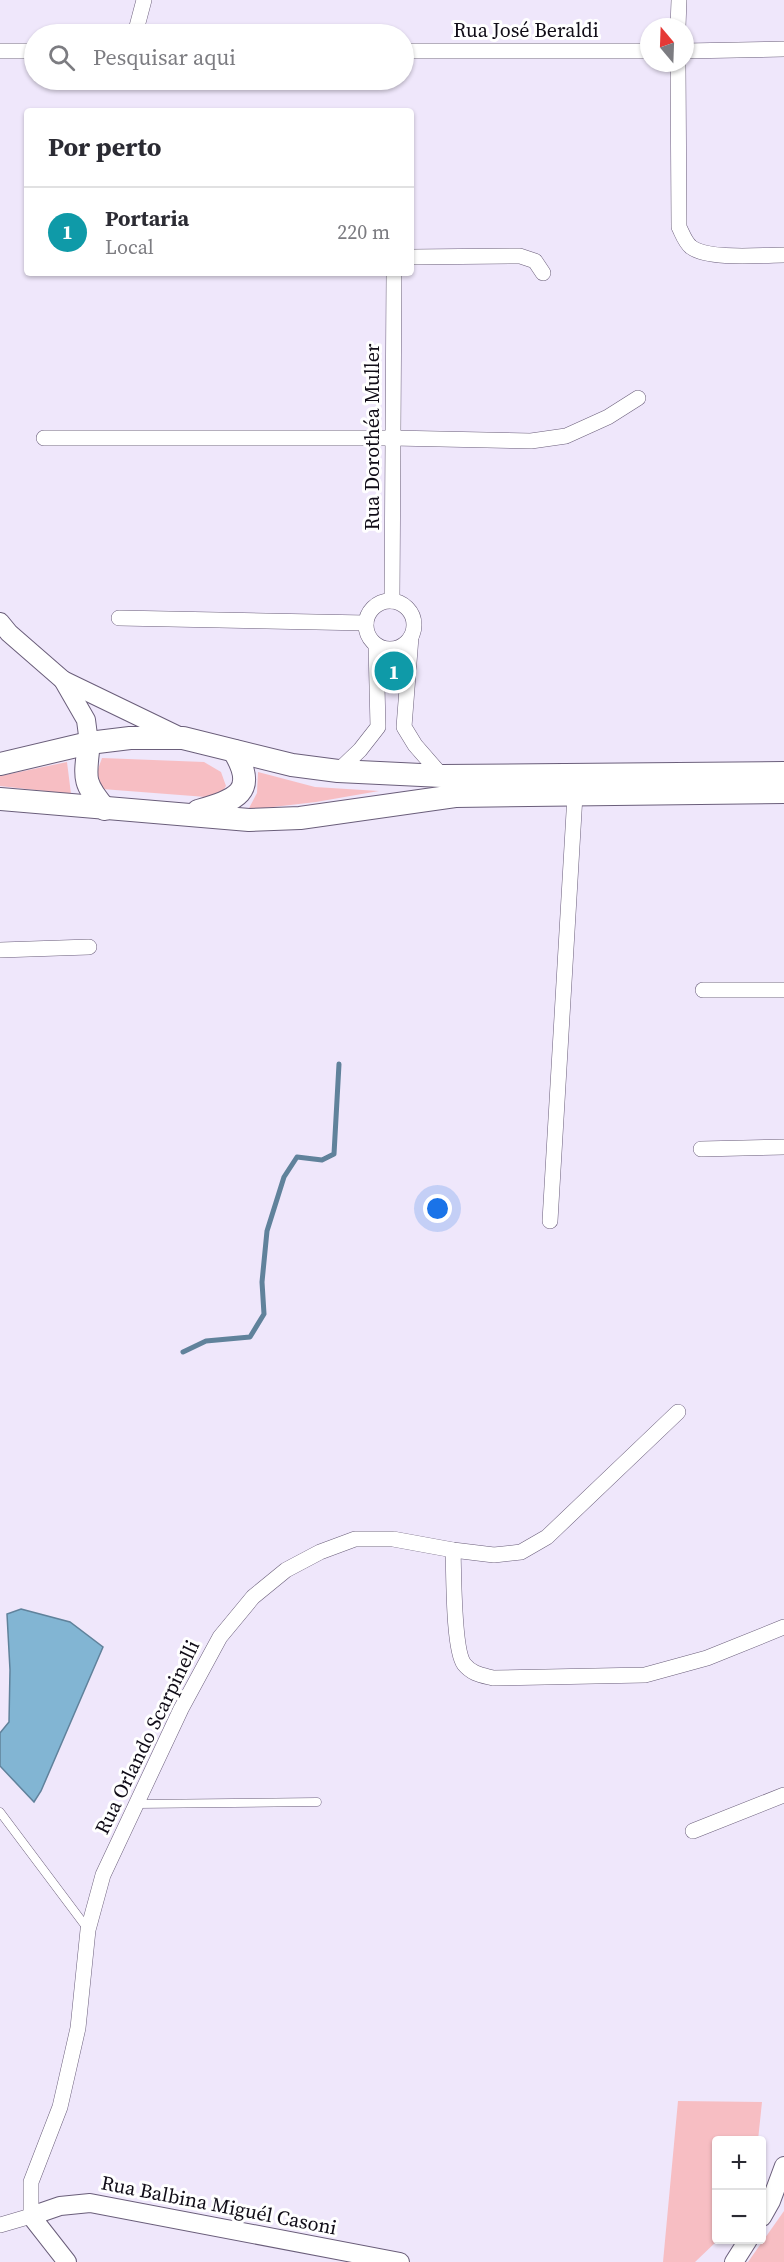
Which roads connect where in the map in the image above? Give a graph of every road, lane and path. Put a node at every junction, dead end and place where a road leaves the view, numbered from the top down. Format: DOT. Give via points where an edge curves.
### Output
graph roads {
  1 [pos="144,0"];
  2 [pos="679,0"];
  3 [pos="678,18"];
  4 [pos="138,24"];
  5 [pos="784,50"];
  6 [pos="0,51"];
  7 [pos="24,51"];
  8 [pos="414,51"];
  9 [pos="640,51"];
  10 [pos="694,51"];
  11 [pos="678,72"];
  12 [pos="784,255"];
  13 [pos="414,257"];
  14 [pos="543,273"];
  15 [pos="394,276"];
  16 [pos="638,398"];
  17 [pos="44,438"];
  18 [pos="393,438"];
  19 [pos="392,601"];
  20 [pos="119,618"];
  21 [pos="0,622"];
  22 [pos="366,623"];
  23 [pos="411,637"];
  24 [pos="376,645"];
  25 [pos="63,680"];
  26 [pos="378,727"];
  27 [pos="404,727"];
  28 [pos="183,738"];
  29 [pos="89,743"];
  30 [pos="234,751"];
  31 [pos="0,764"];
  32 [pos="338,771"];
  33 [pos="784,773"];
  34 [pos="442,776"];
  35 [pos="784,792"];
  36 [pos="575,795"];
  37 [pos="0,799"];
  38 [pos="105,809"];
  39 [pos="187,814"];
  40 [pos="89,947"];
  41 [pos="0,950"];
  42 [pos="703,990"];
  43 [pos="784,990"];
  44 [pos="784,1147"];
  45 [pos="701,1149"];
  46 [pos="550,1221"];
  47 [pos="678,1412"];
  48 [pos="453,1550"];
  49 [pos="784,1627"];
  50 [pos="784,1795"];
  51 [pos="316,1802"];
  52 [pos="137,1804"];
  53 [pos="0,1812"];
  54 [pos="693,1831"];
  55 [pos="88,1930"];
  56 [pos="784,2166"];
  57 [pos="766,2210"];
  58 [pos="31,2216"];
  59 [pos="0,2225"];
  60 [pos="745,2244"];
  61 [pos="67,2262"];
  62 [pos="400,2262"];
  63 [pos="734,2262"];
  1 -- 4 [label="street"];
  2 -- 3 [label="street"];
  5 -- 10 [label="street"];
  6 -- 7 [label="street"];
  8 -- 9 [label="street, Rua José Beraldi"];
  11 -- 12 [label="street" via="679,227 685,241 693,249 719,255"];
  13 -- 14 [label="street" via="520,256 535,261"];
  15 -- 18 [label="street, Rua Dorothéa Muller"];
  16 -- 18 [label="street" via="566,436 531,441"];
  17 -- 18 [label="street"];
  18 -- 19 [label="street, Rua Dorothéa Muller"];
  19 -- 22 [label="street" via="374,607"];
  19 -- 23 [label="street" via="411,614"];
  20 -- 22 [label="street"];
  21 -- 25 [label="street"];
  22 -- 24 [label="street"];
  23 -- 24 [label="street" via="391,649"];
  23 -- 27 [label="street"];
  24 -- 26 [label="street"];
  25 -- 28 [label="street"];
  25 -- 29 [label="street" via="86,720"];
  26 -- 27 [label="street"];
  26 -- 32 [label="street"];
  27 -- 34 [label="street"];
  28 -- 29 [label="main road"];
  28 -- 30 [label="main road"];
  29 -- 31 [label="main road"];
  29 -- 38 [label="main road" via="85,776 90,791"];
  30 -- 32 [label="main road"];
  30 -- 39 [label="main road" via="245,776 243,789 221,804"];
  32 -- 34 [label="main road"];
  33 -- 34 [label="main road"];
  35 -- 36 [label="main road"];
  36 -- 39 [label="main road" via="455,796 300,818 259,820"];
  36 -- 46 [label="street"];
  37 -- 38 [label="main road"];
  38 -- 39 [label="main road"];
  40 -- 41 [label="street"];
  42 -- 43 [label="street"];
  44 -- 45 [label="street"];
  47 -- 48 [label="street, Rua Orlando Scarpinelli" via="538,1542 521,1552 494,1555"];
  48 -- 49 [label="street" via="462,1662 474,1673 493,1678 645,1675 707,1658"];
  48 -- 52 [label="street, Rua Orlando Scarpinelli" via="393,1539 355,1539 294,1566 261,1590 220,1637"];
  50 -- 54 [label="street"];
  51 -- 52 [label="lane"];
  52 -- 55 [label="street, Rua Orlando Scarpinelli" via="103,1875"];
  53 -- 55 [label="lane"];
  55 -- 58 [label="street, Rua Orlando Scarpinelli" via="78,2028 60,2107 31,2182"];
  56 -- 57 [label="street"];
  58 -- 59 [label="street"];
  58 -- 61 [label="street"];
  58 -- 62 [label="street, Rua Balbina Miguél Casoni" via="60,2206 90,2203"];
  60 -- 63 [label="street"];
}
